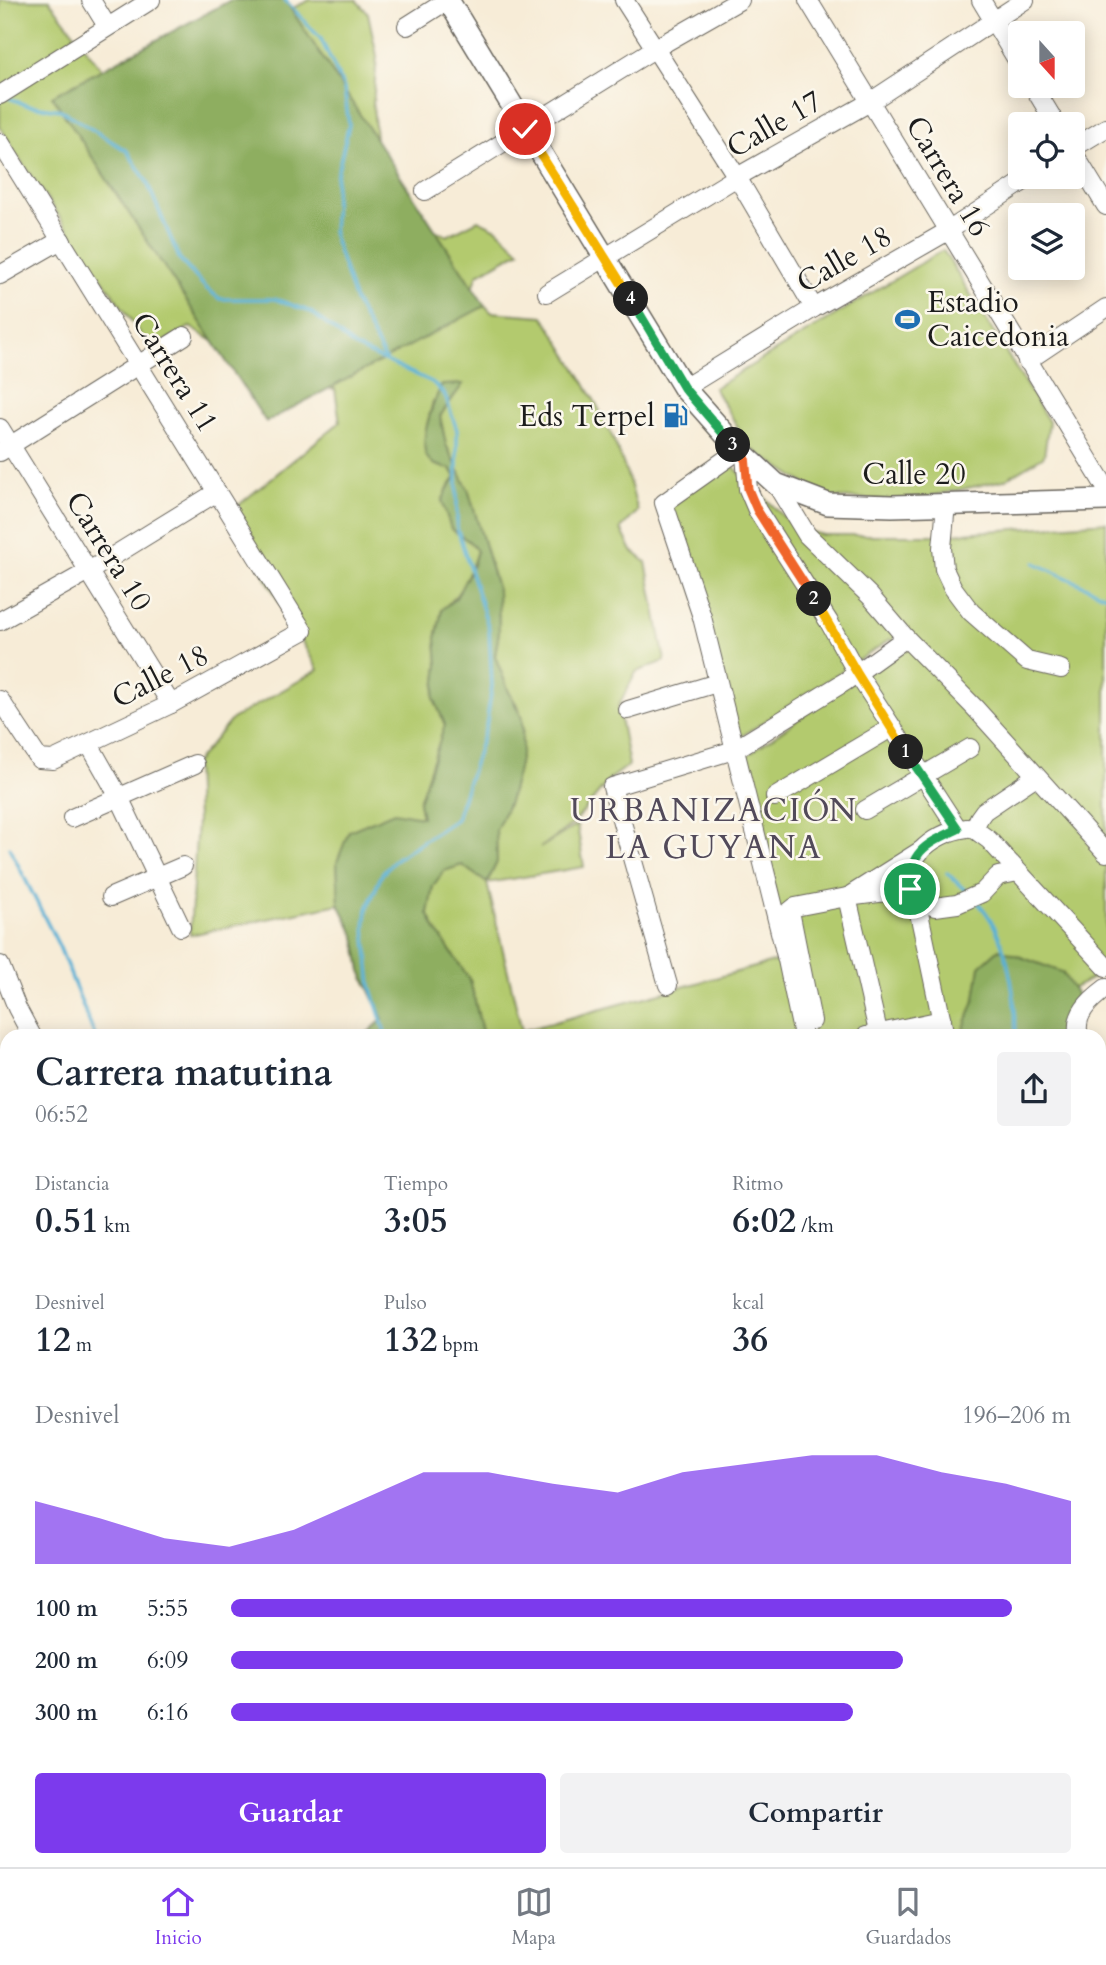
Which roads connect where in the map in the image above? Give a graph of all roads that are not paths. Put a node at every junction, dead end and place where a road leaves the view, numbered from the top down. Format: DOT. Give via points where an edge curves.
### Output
graph roads {
  1 [pos="91,0"];
  2 [pos="151,0"];
  3 [pos="448,0"];
  4 [pos="624,0"];
  5 [pos="740,0"];
  6 [pos="808,0"];
  7 [pos="981,0"];
  8 [pos="1025,0"];
  9 [pos="993,20"];
  10 [pos="107,26"];
  11 [pos="407,26"];
  12 [pos="1008,45"];
  13 [pos="654,49"];
  14 [pos="0,94"];
  15 [pos="870,102"];
  16 [pos="1106,128"];
  17 [pos="525,129"];
  18 [pos="0,142"];
  19 [pos="1085,142"];
  20 [pos="1085,170"];
  21 [pos="737,177"];
  22 [pos="1012,189"];
  23 [pos="425,191"];
  24 [pos="1106,206"];
  25 [pos="948,231"];
  26 [pos="61,240"];
  27 [pos="607,258"];
  28 [pos="0,275"];
  29 [pos="547,293"];
  30 [pos="814,308"];
  31 [pos="1106,308"];
  32 [pos="184,336"];
  33 [pos="1027,361"];
  34 [pos="138,365"];
  35 [pos="684,388"];
  36 [pos="0,428"];
  37 [pos="5,448"];
  38 [pos="742,453"];
  39 [pos="776,484"];
  40 [pos="1106,488"];
  41 [pos="217,492"];
  42 [pos="1106,500"];
  43 [pos="946,505"];
  44 [pos="89,571"];
  45 [pos="0,621"];
  46 [pos="303,631"];
  47 [pos="906,638"];
  48 [pos="1060,669"];
  49 [pos="857,673"];
  50 [pos="717,683"];
  51 [pos="0,700"];
  52 [pos="171,704"];
  53 [pos="628,710"];
  54 [pos="891,727"];
  55 [pos="89,744"];
  56 [pos="970,748"];
  57 [pos="734,750"];
  58 [pos="195,764"];
  59 [pos="922,776"];
  60 [pos="1036,776"];
  61 [pos="119,797"];
  62 [pos="775,797"];
  63 [pos="865,810"];
  64 [pos="72,818"];
  65 [pos="966,829"];
  66 [pos="920,851"];
  67 [pos="1000,852"];
  68 [pos="1106,853"];
  69 [pos="183,866"];
  70 [pos="1018,872"];
  71 [pos="998,876"];
  72 [pos="159,877"];
  73 [pos="913,894"];
  74 [pos="111,897"];
  75 [pos="847,897"];
  76 [pos="935,907"];
  77 [pos="920,921"];
  78 [pos="181,927"];
  79 [pos="0,965"];
  80 [pos="1106,967"];
  81 [pos="668,985"];
  82 [pos="1106,988"];
  83 [pos="943,1028"];
  84 [pos="28,1029"];
  85 [pos="802,1029"];
  86 [pos="814,1029"];
  87 [pos="874,1029"];
  88 [pos="1079,1029"];
  1 -- 10 [label="street"];
  2 -- 10 [label="street"];
  3 -- 11 [label="street"];
  3 -- 17 [label="main road, Calle 20"];
  4 -- 13 [label="street"];
  5 -- 13 [label="street"];
  6 -- 15 [label="street, Carrera 16"];
  7 -- 9 [label="street"];
  8 -- 9 [label="street, Calle 17"];
  9 -- 12 [label="street"];
  9 -- 15 [label="street, Calle 17"];
  10 -- 14 [label="street"];
  13 -- 17 [label="street"];
  13 -- 21 [label="street"];
  15 -- 21 [label="street, Calle 17"];
  15 -- 25 [label="street, Carrera 16"];
  16 -- 19 [label="street"];
  17 -- 23 [label="street"];
  17 -- 27 [label="main road, Calle 20"];
  18 -- 26 [label="street, Carrera 11"];
  20 -- 24 [label="street"];
  21 -- 27 [label="street, Calle 17"];
  21 -- 30 [label="street"];
  22 -- 25 [label="street, Calle 18"];
  25 -- 30 [label="street, Calle 18"];
  25 -- 33 [label="street, Carrera 16"];
  26 -- 28 [label="street"];
  26 -- 34 [label="street, Carrera 11"];
  27 -- 29 [label="street, Calle 17"];
  27 -- 35 [label="main road, Calle 20"];
  30 -- 35 [label="street, Calle 18"];
  31 -- 33 [label="street"];
  32 -- 34 [label="street"];
  33 -- 40 [label="street, Carrera 16"];
  34 -- 37 [label="street"];
  34 -- 41 [label="street, Carrera 11"];
  35 -- 38 [label="main road, Calle 20"];
  36 -- 37 [label="street, Carrera 10"];
  37 -- 44 [label="street, Carrera 10"];
  38 -- 39 [label="main road, Calle 20"];
  38 -- 49 [label="street" via="757,510"];
  38 -- 50 [label="street" via="664,503 702,617"];
  39 -- 43 [label="main road, Calle 20" via="828,504"];
  39 -- 47 [label="street" via="807,535"];
  41 -- 44 [label="street"];
  41 -- 46 [label="street, Carrera 11"];
  42 -- 43 [label="main road, Calle 20"];
  43 -- 48 [label="street" via="942,548 944,569 953,588 971,612 1027,661"];
  44 -- 45 [label="street"];
  44 -- 52 [label="street, Carrera 10"];
  46 -- 52 [label="street, Calle 18"];
  47 -- 49 [label="street"];
  47 -- 60 [label="street"];
  49 -- 54 [label="street"];
  49 -- 57 [label="street"];
  50 -- 53 [label="street"];
  50 -- 57 [label="street"];
  51 -- 55 [label="street, Calle 18" via="39,760 53,760"];
  52 -- 55 [label="street, Calle 18"];
  54 -- 59 [label="street"];
  54 -- 62 [label="street"];
  55 -- 61 [label="street"];
  56 -- 59 [label="street"];
  57 -- 81 [label="street" via="612,787"];
  57 -- 85 [label="street"];
  58 -- 61 [label="street"];
  59 -- 63 [label="street"];
  59 -- 65 [label="street"];
  60 -- 65 [label="street"];
  60 -- 68 [label="street"];
  61 -- 64 [label="street"];
  61 -- 72 [label="street"];
  65 -- 66 [label="street"];
  65 -- 67 [label="street" via="989,839"];
  66 -- 73 [label="street" via="909,877"];
  66 -- 75 [label="street"];
  67 -- 70 [label="street"];
  67 -- 71 [label="street"];
  69 -- 72 [label="street"];
  70 -- 71 [label="street"];
  70 -- 80 [label="street"];
  71 -- 76 [label="street" via="970,900"];
  72 -- 74 [label="street"];
  72 -- 78 [label="street"];
  73 -- 75 [label="street"];
  73 -- 76 [label="street"];
  73 -- 77 [label="street"];
  75 -- 86 [label="street" via="790,911"];
  75 -- 87 [label="street"];
  76 -- 77 [label="street"];
  77 -- 83 [label="street"];
  79 -- 84 [label="street"];
  82 -- 88 [label="street" via="1088,1002 1078,1019"];
}
